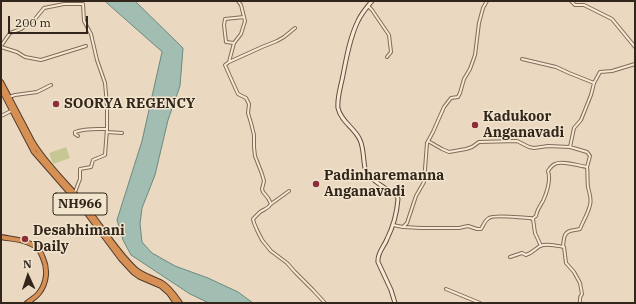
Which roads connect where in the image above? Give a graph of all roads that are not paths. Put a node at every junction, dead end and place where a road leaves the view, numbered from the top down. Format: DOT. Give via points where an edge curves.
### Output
graph roads {
  1 [pos="238,1"];
  2 [pos="372,1"];
  3 [pos="486,1"];
  4 [pos="571,1"];
  5 [pos="368,6"];
  6 [pos="244,17"];
  7 [pos="295,28"];
  8 [pos="234,43"];
  9 [pos="86,46"];
  10 [pos="1,47"];
  11 [pos="635,47"];
  12 [pos="387,57"];
  13 [pos="522,59"];
  14 [pos="229,62"];
  15 [pos="635,64"];
  16 [pos="1,82"];
  17 [pos="594,83"];
  18 [pos="51,85"];
  19 [pos="1,89"];
  20 [pos="10,97"];
  21 [pos="13,110"];
  22 [pos="1,116"];
  23 [pos="107,128"];
  24 [pos="107,132"];
  25 [pos="122,133"];
  26 [pos="78,136"];
  27 [pos="428,141"];
  28 [pos="570,147"];
  29 [pos="588,167"];
  30 [pos="289,191"];
  31 [pos="75,194"];
  32 [pos="271,204"];
  33 [pos="532,219"];
  34 [pos="393,225"];
  35 [pos="403,227"];
  36 [pos="1,237"];
  37 [pos="541,246"];
  38 [pos="563,246"];
  39 [pos="510,257"];
  40 [pos="446,289"];
  41 [pos="27,303"];
  42 [pos="176,303"];
  43 [pos="180,303"];
  44 [pos="325,303"];
  45 [pos="395,303"];
  46 [pos="480,303"];
  47 [pos="580,303"];
  1 -- 6 [label="street"];
  2 -- 5 [label="main road"];
  3 -- 27 [label="street" via="470,69 460,93 448,101"];
  4 -- 11 [label="street" via="575,5 584,5 612,19"];
  5 -- 12 [label="street" via="389,35 391,52"];
  5 -- 34 [label="main road" via="358,20 352,37 340,87 338,108 343,119 360,140 368,173 397,196"];
  6 -- 8 [label="street" via="241,34"];
  6 -- 8 [label="street" via="225,19 226,42"];
  7 -- 14 [label="street" via="277,41"];
  8 -- 14 [label="street"];
  9 -- 10 [label="street" via="45,60 25,57"];
  10 -- 23 [label="street" via="10,33 36,19 44,8 83,4 84,21 91,34 105,83"];
  13 -- 17 [label="street" via="556,67"];
  14 -- 32 [label="street" via="225,65 233,84 238,94 246,98 249,104 248,113 254,135 255,156 264,181 262,189"];
  15 -- 17 [label="street" via="600,72"];
  16 -- 20 [label="highway, NH966"];
  17 -- 28 [label="street" via="581,120 574,128"];
  18 -- 20 [label="street" via="36,92"];
  19 -- 21 [label="highway, NH966"];
  20 -- 31 [label="highway, NH966" via="37,150"];
  21 -- 22 [label="street"];
  21 -- 42 [label="highway, NH966" via="34,152 83,208 120,259 140,277 161,286"];
  23 -- 24 [label="street"];
  23 -- 26 [label="street" via="75,132"];
  24 -- 25 [label="street"];
  24 -- 31 [label="street" via="105,155 93,160 91,167 80,169"];
  27 -- 28 [label="street" via="449,152 466,149 480,142 516,141 534,148"];
  27 -- 35 [label="street" via="424,182"];
  28 -- 29 [label="street" via="587,152 590,156"];
  29 -- 33 [label="street" via="553,164 548,171 548,186 544,200"];
  29 -- 38 [label="street" via="590,206 580,229 569,231 564,236"];
  30 -- 32 [label="street"];
  31 -- 43 [label="highway, NH966" via="135,270 163,283"];
  32 -- 44 [label="street" via="254,219 256,230 271,252 287,263"];
  33 -- 35 [label="street" via="489,218 481,229 468,226"];
  33 -- 37 [label="street"];
  34 -- 35 [label="street"];
  34 -- 45 [label="main road" via="379,254 378,262 392,290"];
  36 -- 41 [label="highway" via="33,244 41,252 46,264 47,273 42,288 39,294"];
  37 -- 38 [label="street"];
  37 -- 39 [label="street" via="526,256 522,253"];
  38 -- 47 [label="street" via="566,263 574,272 581,287"];
  40 -- 46 [label="street"];
}
